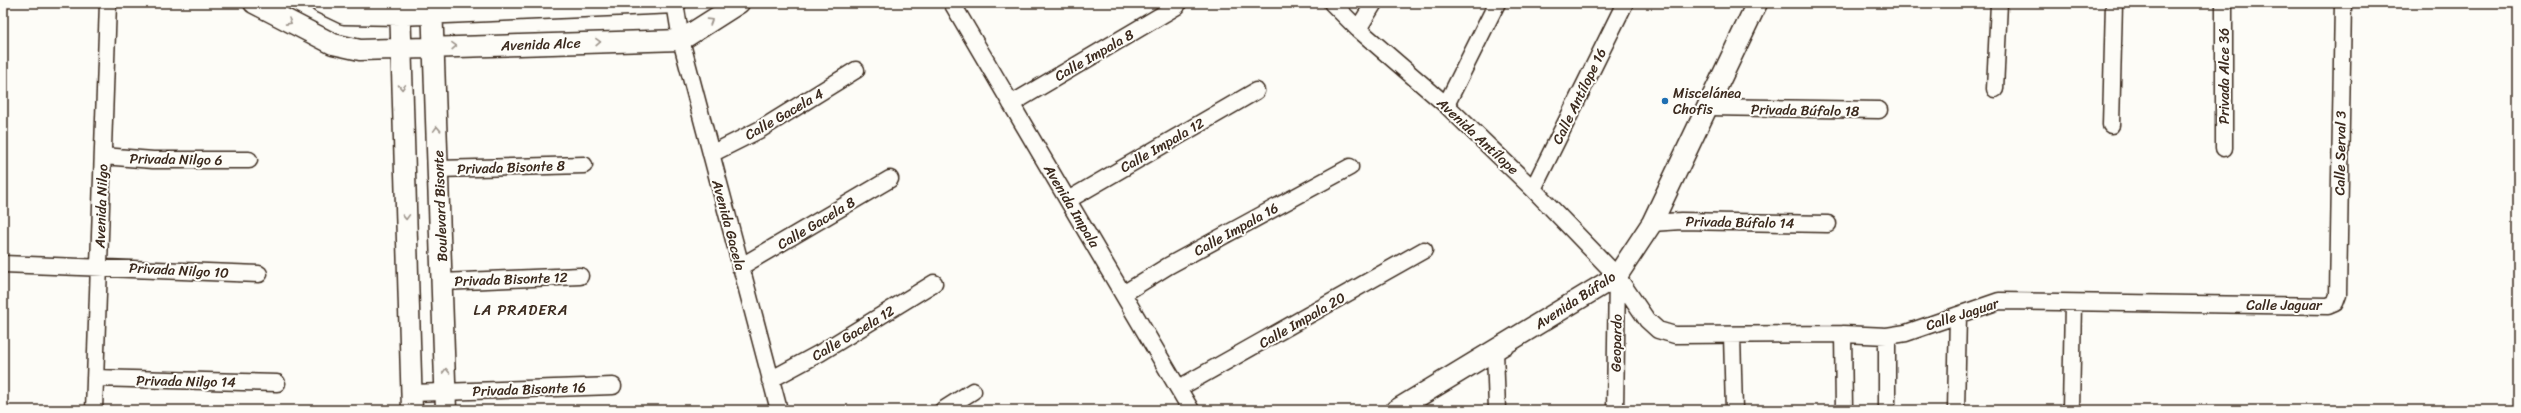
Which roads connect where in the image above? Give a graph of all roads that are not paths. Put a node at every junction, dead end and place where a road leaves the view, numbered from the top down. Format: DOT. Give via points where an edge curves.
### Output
graph roads {
  1 [pos="108,3"];
  2 [pos="254,3"];
  3 [pos="321,3"];
  4 [pos="676,3"];
  5 [pos="739,3"];
  6 [pos="1332,3"];
  7 [pos="1374,3"];
  8 [pos="1497,3"];
  9 [pos="1625,3"];
  10 [pos="1757,3"];
  11 [pos="1999,3"];
  12 [pos="2114,3"];
  13 [pos="2224,3"];
  14 [pos="2343,3"];
  15 [pos="956,5"];
  16 [pos="534,6"];
  17 [pos="1176,6"];
  18 [pos="433,8"];
  19 [pos="400,9"];
  20 [pos="1358,29"];
  21 [pos="681,40"];
  22 [pos="434,47"];
  23 [pos="401,48"];
  24 [pos="856,70"];
  25 [pos="1995,88"];
  26 [pos="1256,91"];
  27 [pos="1011,104"];
  28 [pos="1446,105"];
  29 [pos="1708,107"];
  30 [pos="1879,110"];
  31 [pos="2111,125"];
  32 [pos="2224,148"];
  33 [pos="711,154"];
  34 [pos="103,156"];
  35 [pos="249,160"];
  36 [pos="584,165"];
  37 [pos="1350,167"];
  38 [pos="438,169"];
  39 [pos="890,179"];
  40 [pos="1533,189"];
  41 [pos="1068,200"];
  42 [pos="1652,223"];
  43 [pos="1828,224"];
  44 [pos="1424,250"];
  45 [pos="3,264"];
  46 [pos="99,266"];
  47 [pos="740,267"];
  48 [pos="259,274"];
  49 [pos="580,276"];
  50 [pos="1617,276"];
  51 [pos="442,282"];
  52 [pos="934,283"];
  53 [pos="1123,294"];
  54 [pos="2073,303"];
  55 [pos="2335,303"];
  56 [pos="1958,315"];
  57 [pos="1843,334"];
  58 [pos="1732,335"];
  59 [pos="1887,336"];
  60 [pos="1495,350"];
  61 [pos="95,378"];
  62 [pos="770,380"];
  63 [pos="278,383"];
  64 [pos="613,386"];
  65 [pos="1179,388"];
  66 [pos="973,391"];
  67 [pos="446,401"];
  68 [pos="412,402"];
  69 [pos="94,410"];
  70 [pos="779,410"];
  71 [pos="943,410"];
  72 [pos="1191,410"];
  73 [pos="1396,410"];
  74 [pos="1497,410"];
  75 [pos="1615,410"];
  76 [pos="1734,410"];
  77 [pos="1844,410"];
  78 [pos="1887,410"];
  79 [pos="1956,410"];
  80 [pos="2071,410"];
  1 -- 34 [label="street, Avenida Nilgo"];
  2 -- 23 [label="street, Avenida Alce, one-way" via="345,48"];
  3 -- 19 [label="street" via="344,14"];
  4 -- 16 [label="street"];
  4 -- 21 [label="street, Avenida Gacela"];
  21 -- 5 [label="street, one-way"];
  6 -- 20 [label="street, Avenida Antílope"];
  7 -- 20 [label="street"];
  8 -- 28 [label="street"];
  9 -- 40 [label="street, Calle Antílope 16"];
  10 -- 29 [label="street, Avenida Búfalo"];
  11 -- 25 [label="street"];
  12 -- 31 [label="street"];
  13 -- 32 [label="street, Privada Alce 36"];
  14 -- 55 [label="street, Calle Serval 3" via="2338,295"];
  15 -- 27 [label="street, Avenida Impala"];
  16 -- 18 [label="street"];
  17 -- 27 [label="street, Calle Impala 8"];
  18 -- 19 [label="street"];
  18 -- 22 [label="street, Boulevard Bisonte"];
  19 -- 23 [label="street"];
  20 -- 28 [label="street, Avenida Antílope"];
  22 -- 21 [label="street, Avenida Alce, one-way"];
  21 -- 33 [label="street, Avenida Gacela"];
  22 -- 23 [label="street, Avenida Alce"];
  38 -- 22 [label="street, Boulevard Bisonte, one-way"];
  23 -- 68 [label="street, one-way"];
  24 -- 33 [label="street, Calle Gacela 4" via="761,129"];
  26 -- 41 [label="street, Calle Impala 12"];
  27 -- 41 [label="street, Avenida Impala"];
  28 -- 40 [label="street, Avenida Antílope"];
  29 -- 30 [label="street, Privada Búfalo 18"];
  29 -- 42 [label="street, Avenida Búfalo"];
  33 -- 47 [label="street, Avenida Gacela"];
  34 -- 35 [label="street, Privada Nilgo 6" via="153,160"];
  34 -- 46 [label="street, Avenida Nilgo"];
  36 -- 38 [label="street, Privada Bisonte 8"];
  37 -- 53 [label="street, Calle Impala 16" via="1168,266"];
  38 -- 51 [label="street, Boulevard Bisonte"];
  39 -- 47 [label="street, Calle Gacela 8"];
  40 -- 50 [label="street, Avenida Antílope"];
  41 -- 53 [label="street, Avenida Impala"];
  42 -- 43 [label="street, Privada Búfalo 14" via="1681,221"];
  42 -- 50 [label="street, Avenida Búfalo"];
  44 -- 65 [label="street, Calle Impala 20"];
  45 -- 46 [label="street, Privada Nilgo 10"];
  46 -- 48 [label="street, Privada Nilgo 10"];
  46 -- 61 [label="street, Avenida Nilgo"];
  47 -- 62 [label="street, Avenida Gacela"];
  49 -- 51 [label="street, Privada Bisonte 12"];
  50 -- 58 [label="street, Calle Jaguar" via="1658,330 1675,334"];
  50 -- 60 [label="street, Avenida Búfalo"];
  50 -- 75 [label="street, Geopardo"];
  67 -- 51 [label="street, Boulevard Bisonte, one-way"];
  52 -- 62 [label="street, Calle Gacela 12" via="820,353"];
  53 -- 65 [label="street, Avenida Impala"];
  54 -- 55 [label="street, Calle Jaguar" via="2328,306"];
  54 -- 56 [label="street, Calle Jaguar" via="1999,301"];
  54 -- 80 [label="street"];
  56 -- 59 [label="street, Calle Jaguar" via="1906,333"];
  56 -- 79 [label="street"];
  57 -- 58 [label="street, Calle Jaguar"];
  57 -- 59 [label="street, Calle Jaguar"];
  57 -- 77 [label="street"];
  58 -- 76 [label="street"];
  59 -- 78 [label="street"];
  60 -- 73 [label="street, Avenida Búfalo"];
  60 -- 74 [label="street"];
  61 -- 63 [label="street, Privada Nilgo 14"];
  61 -- 69 [label="street, Avenida Nilgo"];
  62 -- 70 [label="street, Avenida Gacela"];
  64 -- 67 [label="street, Privada Bisonte 16"];
  65 -- 72 [label="street, Avenida Impala"];
  66 -- 71 [label="street"];
  67 -- 68 [label="street, Privada Bisonte 16"];
}
